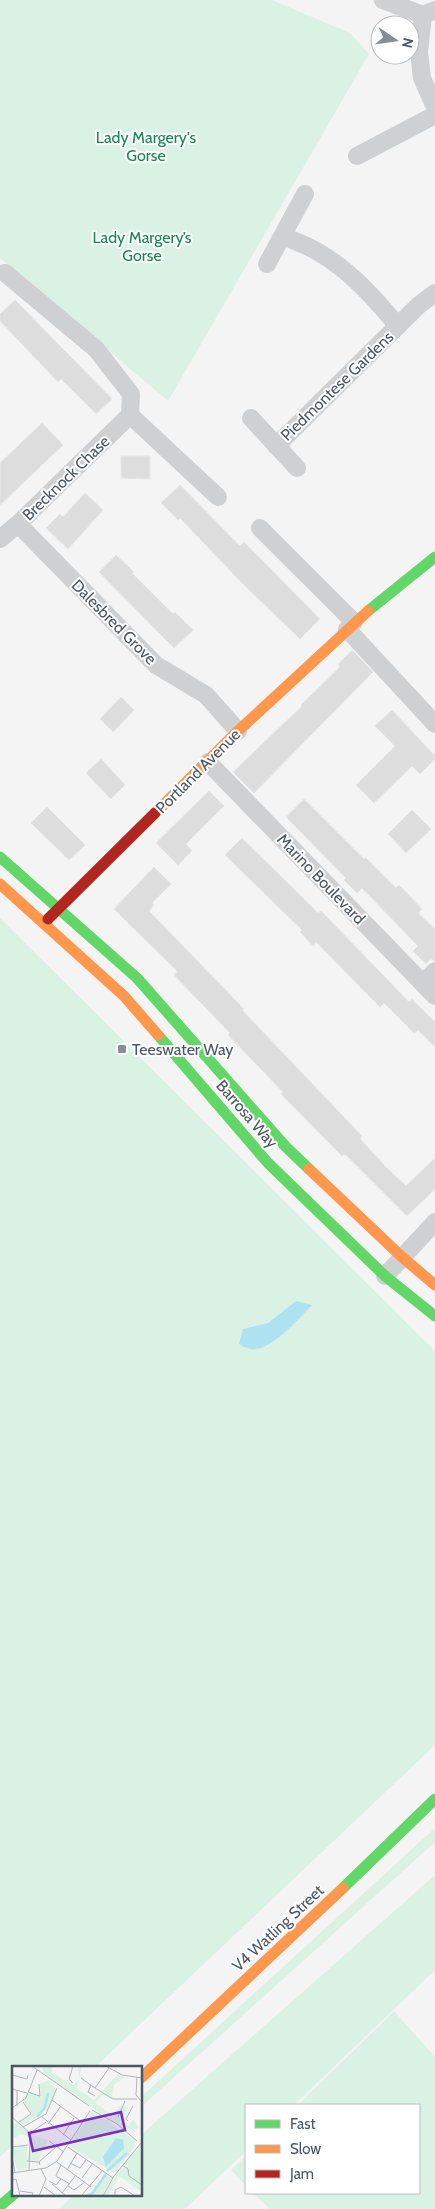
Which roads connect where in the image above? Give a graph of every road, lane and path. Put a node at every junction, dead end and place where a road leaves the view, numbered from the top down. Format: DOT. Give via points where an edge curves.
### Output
graph roads {
  1 [pos="383,0"];
  2 [pos="429,13"];
  3 [pos="435,107"];
  4 [pos="435,115"];
  5 [pos="357,156"];
  6 [pos="305,194"];
  7 [pos="283,236"];
  8 [pos="267,264"];
  9 [pos="5,273"];
  10 [pos="435,293"];
  11 [pos="398,326"];
  12 [pos="130,415"];
  13 [pos="250,418"];
  14 [pos="276,446"];
  15 [pos="297,468"];
  16 [pos="218,497"];
  17 [pos="18,524"];
  18 [pos="260,528"];
  19 [pos="0,539"];
  20 [pos="435,557"];
  21 [pos="351,625"];
  22 [pos="435,724"];
  23 [pos="238,731"];
  24 [pos="208,762"];
  25 [pos="0,857"];
  26 [pos="0,884"];
  27 [pos="60,908"];
  28 [pos="44,923"];
  29 [pos="431,983"];
  30 [pos="435,1222"];
  31 [pos="402,1257"];
  32 [pos="385,1276"];
  33 [pos="435,1286"];
  34 [pos="435,1316"];
  35 [pos="435,1799"];
  36 [pos="142,2077"];
  37 [pos="12,2196"];
  38 [pos="0,2206"];
  1 -- 2 [label="street"];
  2 -- 3 [label="street" via="419,52 422,78"];
  4 -- 5 [label="street"];
  6 -- 7 [label="street"];
  7 -- 8 [label="street"];
  7 -- 11 [label="street, Piedmontese Gardens" via="317,251 347,271"];
  9 -- 12 [label="street" via="96,350 130,394"];
  10 -- 11 [label="street, Piedmontese Gardens"];
  11 -- 14 [label="street, Piedmontese Gardens"];
  12 -- 16 [label="street"];
  12 -- 17 [label="street, Brecknock Chase"];
  13 -- 14 [label="street, Piedmontese Gardens"];
  14 -- 15 [label="street, Piedmontese Gardens"];
  17 -- 19 [label="street, Brecknock Chase"];
  17 -- 23 [label="street, Dalesbred Grove" via="156,665 206,695"];
  18 -- 21 [label="street"];
  20 -- 21 [label="street, Portland Avenue"];
  21 -- 22 [label="street"];
  21 -- 23 [label="street, Portland Avenue"];
  23 -- 24 [label="street, Portland Avenue"];
  24 -- 27 [label="street, Portland Avenue"];
  24 -- 29 [label="street, Marino Boulevard"];
  25 -- 27 [label="street, Barrosa Way"];
  26 -- 28 [label="street, Barrosa Way"];
  27 -- 28 [label="street, Portland Avenue"];
  27 -- 31 [label="street, Barrosa Way" via="137,978 286,1147"];
  28 -- 32 [label="street, Barrosa Way" via="124,996 268,1163"];
  30 -- 31 [label="street"];
  31 -- 32 [label="street"];
  31 -- 33 [label="street, Barrosa Way"];
  32 -- 34 [label="street, Barrosa Way"];
  35 -- 36 [label="street, V4 Watling Street"];
  37 -- 38 [label="street"];
}
